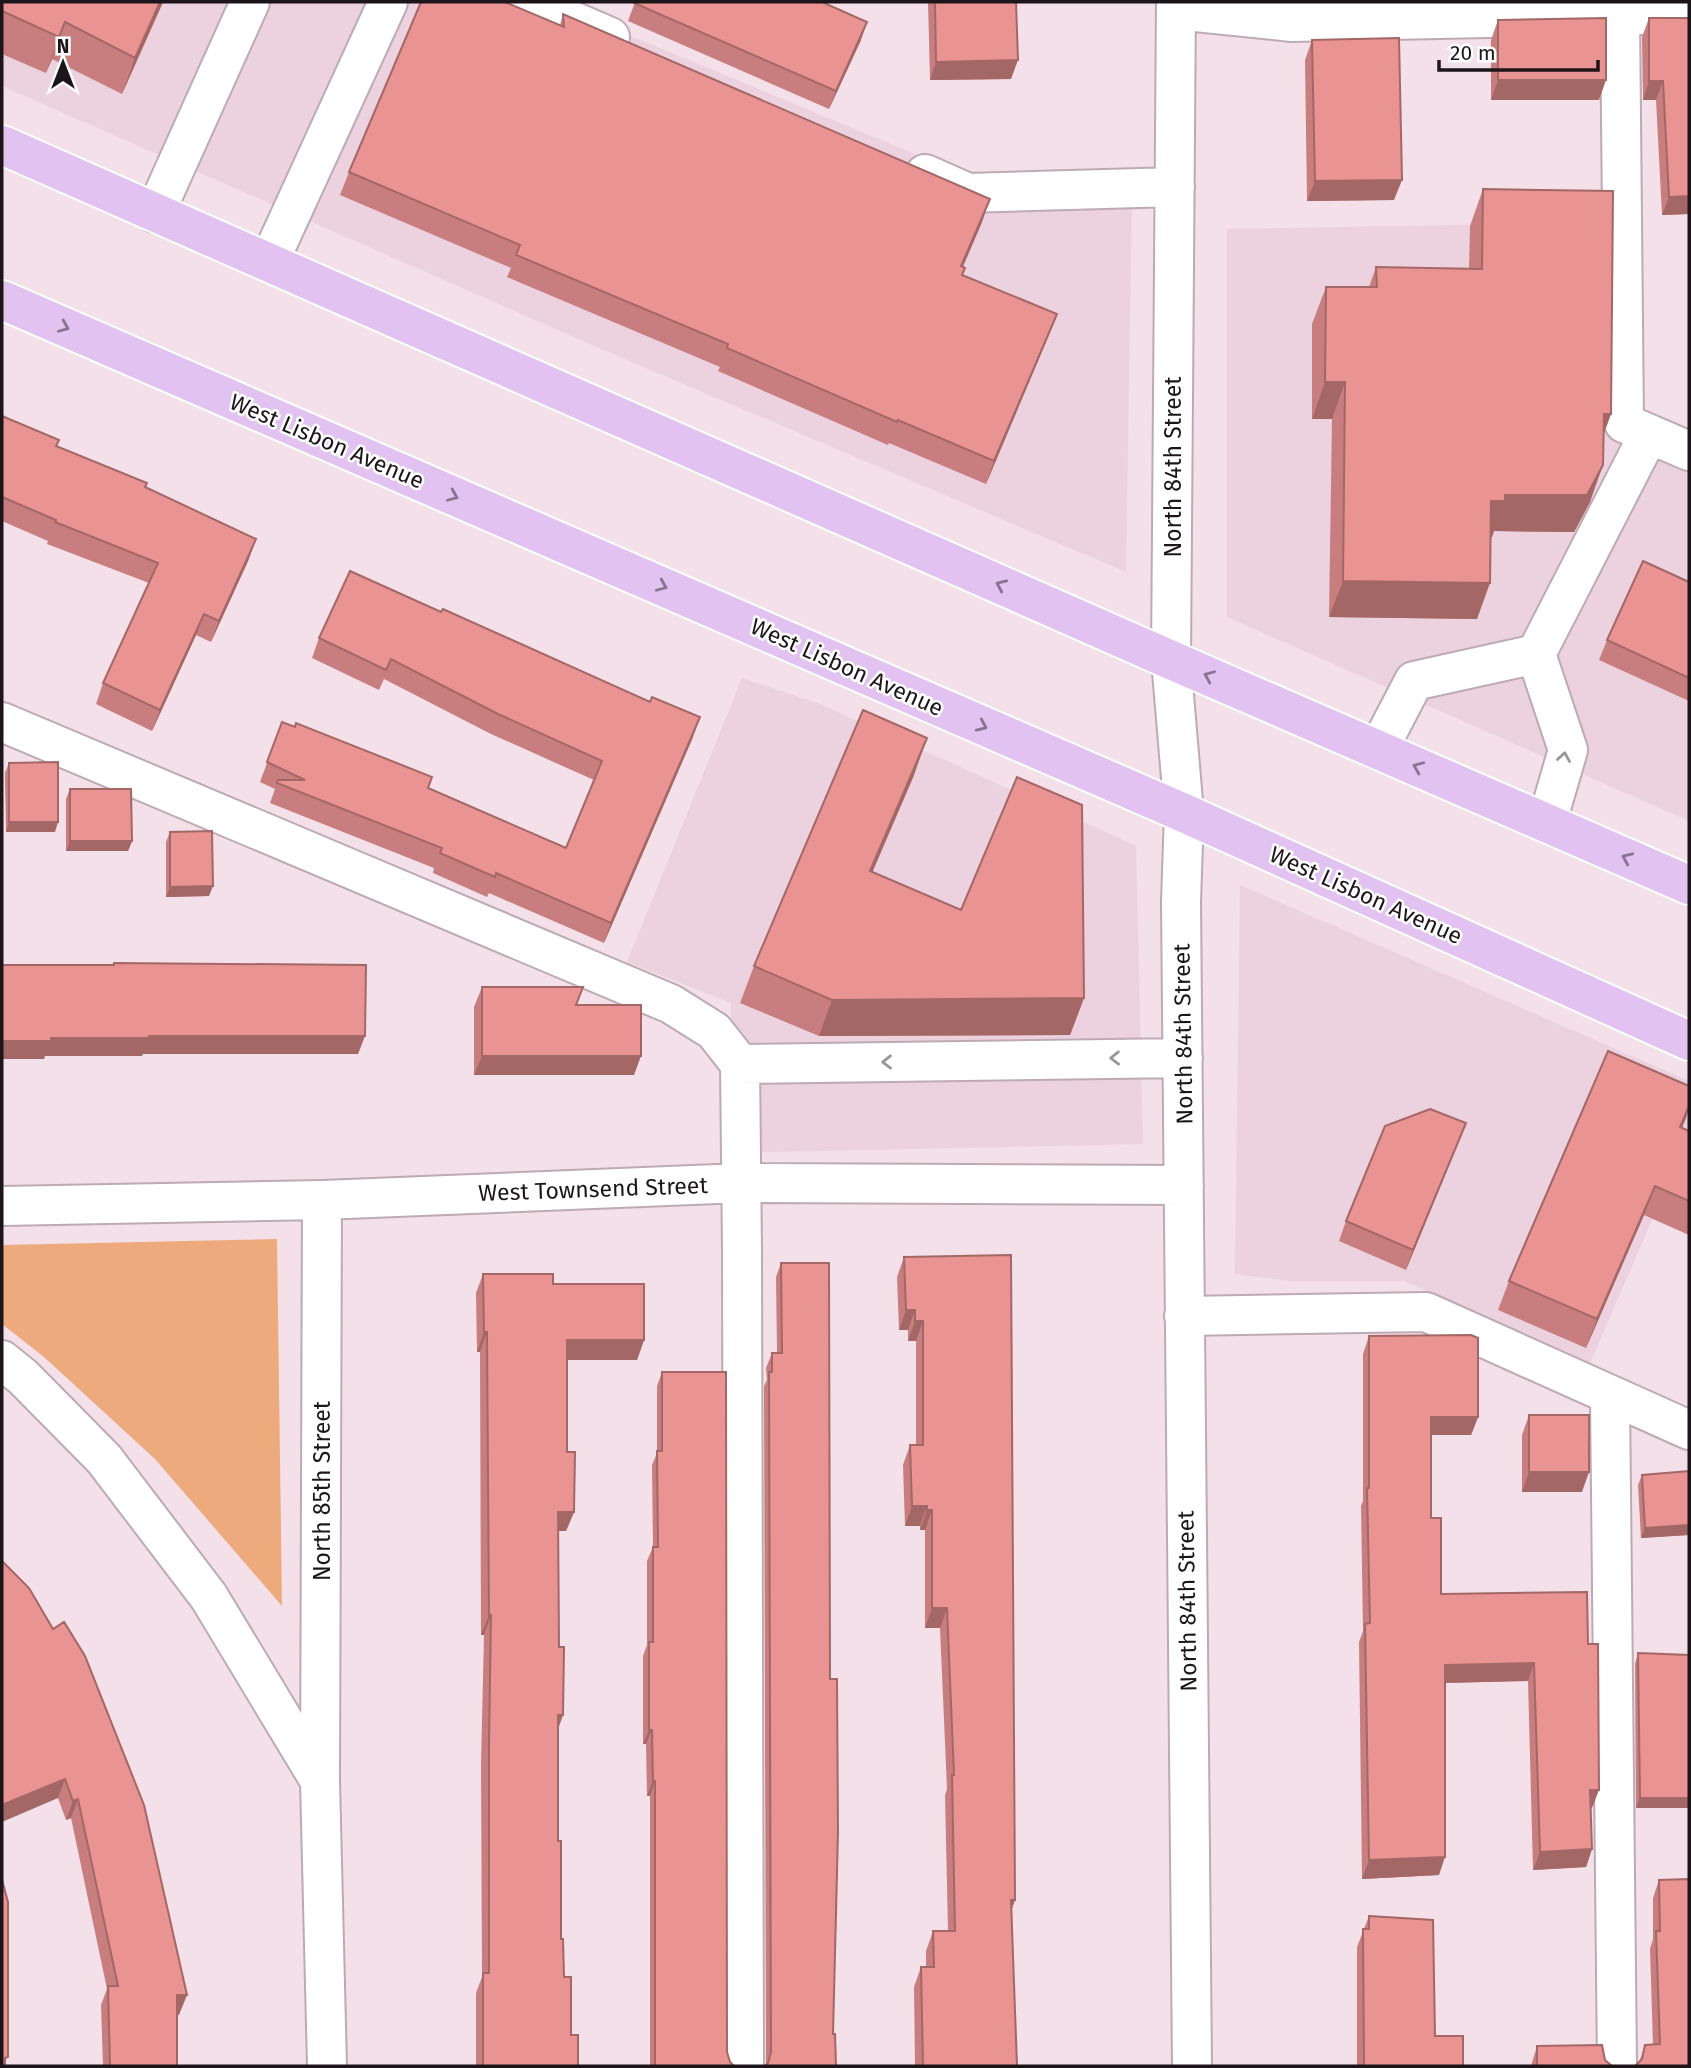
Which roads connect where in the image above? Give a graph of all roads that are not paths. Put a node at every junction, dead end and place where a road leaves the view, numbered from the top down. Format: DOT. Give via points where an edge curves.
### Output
graph roads {
  1 [pos="250,2"];
  2 [pos="388,2"];
  3 [pos="529,2"];
  4 [pos="1176,6"];
  5 [pos="1689,14"];
  6 [pos="1620,15"];
  7 [pos="642,51"];
  8 [pos="2,145"];
  9 [pos="892,160"];
  10 [pos="1175,187"];
  11 [pos="155,213"];
  12 [pos="269,262"];
  13 [pos="2,300"];
  14 [pos="1649,434"];
  15 [pos="1689,451"];
  16 [pos="1536,654"];
  17 [pos="1171,660"];
  18 [pos="2,722"];
  19 [pos="1378,750"];
  20 [pos="1184,813"];
  21 [pos="1547,822"];
  22 [pos="1689,885"];
  23 [pos="1689,1041"];
  24 [pos="1183,1058"];
  25 [pos="740,1064"];
  26 [pos="742,1183"];
  27 [pos="1184,1185"];
  28 [pos="322,1200"];
  29 [pos="2,1206"];
  30 [pos="1184,1316"];
  31 [pos="2,1360"];
  32 [pos="1610,1396"];
  33 [pos="1689,1430"];
  34 [pos="320,1781"];
  35 [pos="327,2066"];
  36 [pos="744,2066"];
  37 [pos="1192,2066"];
  38 [pos="1617,2066"];
  1 -- 11 [label="street"];
  2 -- 12 [label="street"];
  3 -- 7 [label="street"];
  4 -- 6 [label="street" via="1292,22"];
  4 -- 10 [label="street, North 84th Street"];
  5 -- 6 [label="street"];
  6 -- 14 [label="street" via="1624,423"];
  8 -- 11 [label="main road"];
  9 -- 10 [label="street" via="968,193"];
  10 -- 17 [label="street, North 84th Street"];
  11 -- 12 [label="main road"];
  17 -- 12 [label="main road, one-way"];
  13 -- 20 [label="main road, West Lisbon Avenue, one-way"];
  14 -- 15 [label="street"];
  14 -- 16 [label="street"];
  16 -- 19 [label="street" via="1414,681"];
  21 -- 16 [label="street, one-way" via="1568,750"];
  19 -- 17 [label="main road, one-way"];
  17 -- 20 [label="street, North 84th Street"];
  18 -- 25 [label="street" via="671,1004 714,1031"];
  21 -- 19 [label="main road, one-way"];
  20 -- 23 [label="main road, West Lisbon Avenue"];
  20 -- 24 [label="street, North 84th Street"];
  22 -- 21 [label="main road, one-way"];
  24 -- 25 [label="street, one-way"];
  24 -- 27 [label="street, North 84th Street"];
  25 -- 26 [label="street"];
  26 -- 27 [label="street, West Townsend Street"];
  26 -- 28 [label="street, West Townsend Street"];
  26 -- 36 [label="street"];
  27 -- 30 [label="street, North 84th Street"];
  28 -- 29 [label="street, West Townsend Street"];
  28 -- 34 [label="street, North 85th Street"];
  30 -- 32 [label="street" via="1426,1312"];
  30 -- 37 [label="street, North 84th Street"];
  31 -- 34 [label="street, North 85th Street" via="104,1459 209,1597"];
  32 -- 33 [label="street"];
  32 -- 38 [label="street"];
  34 -- 35 [label="street, North 85th Street"];
}
